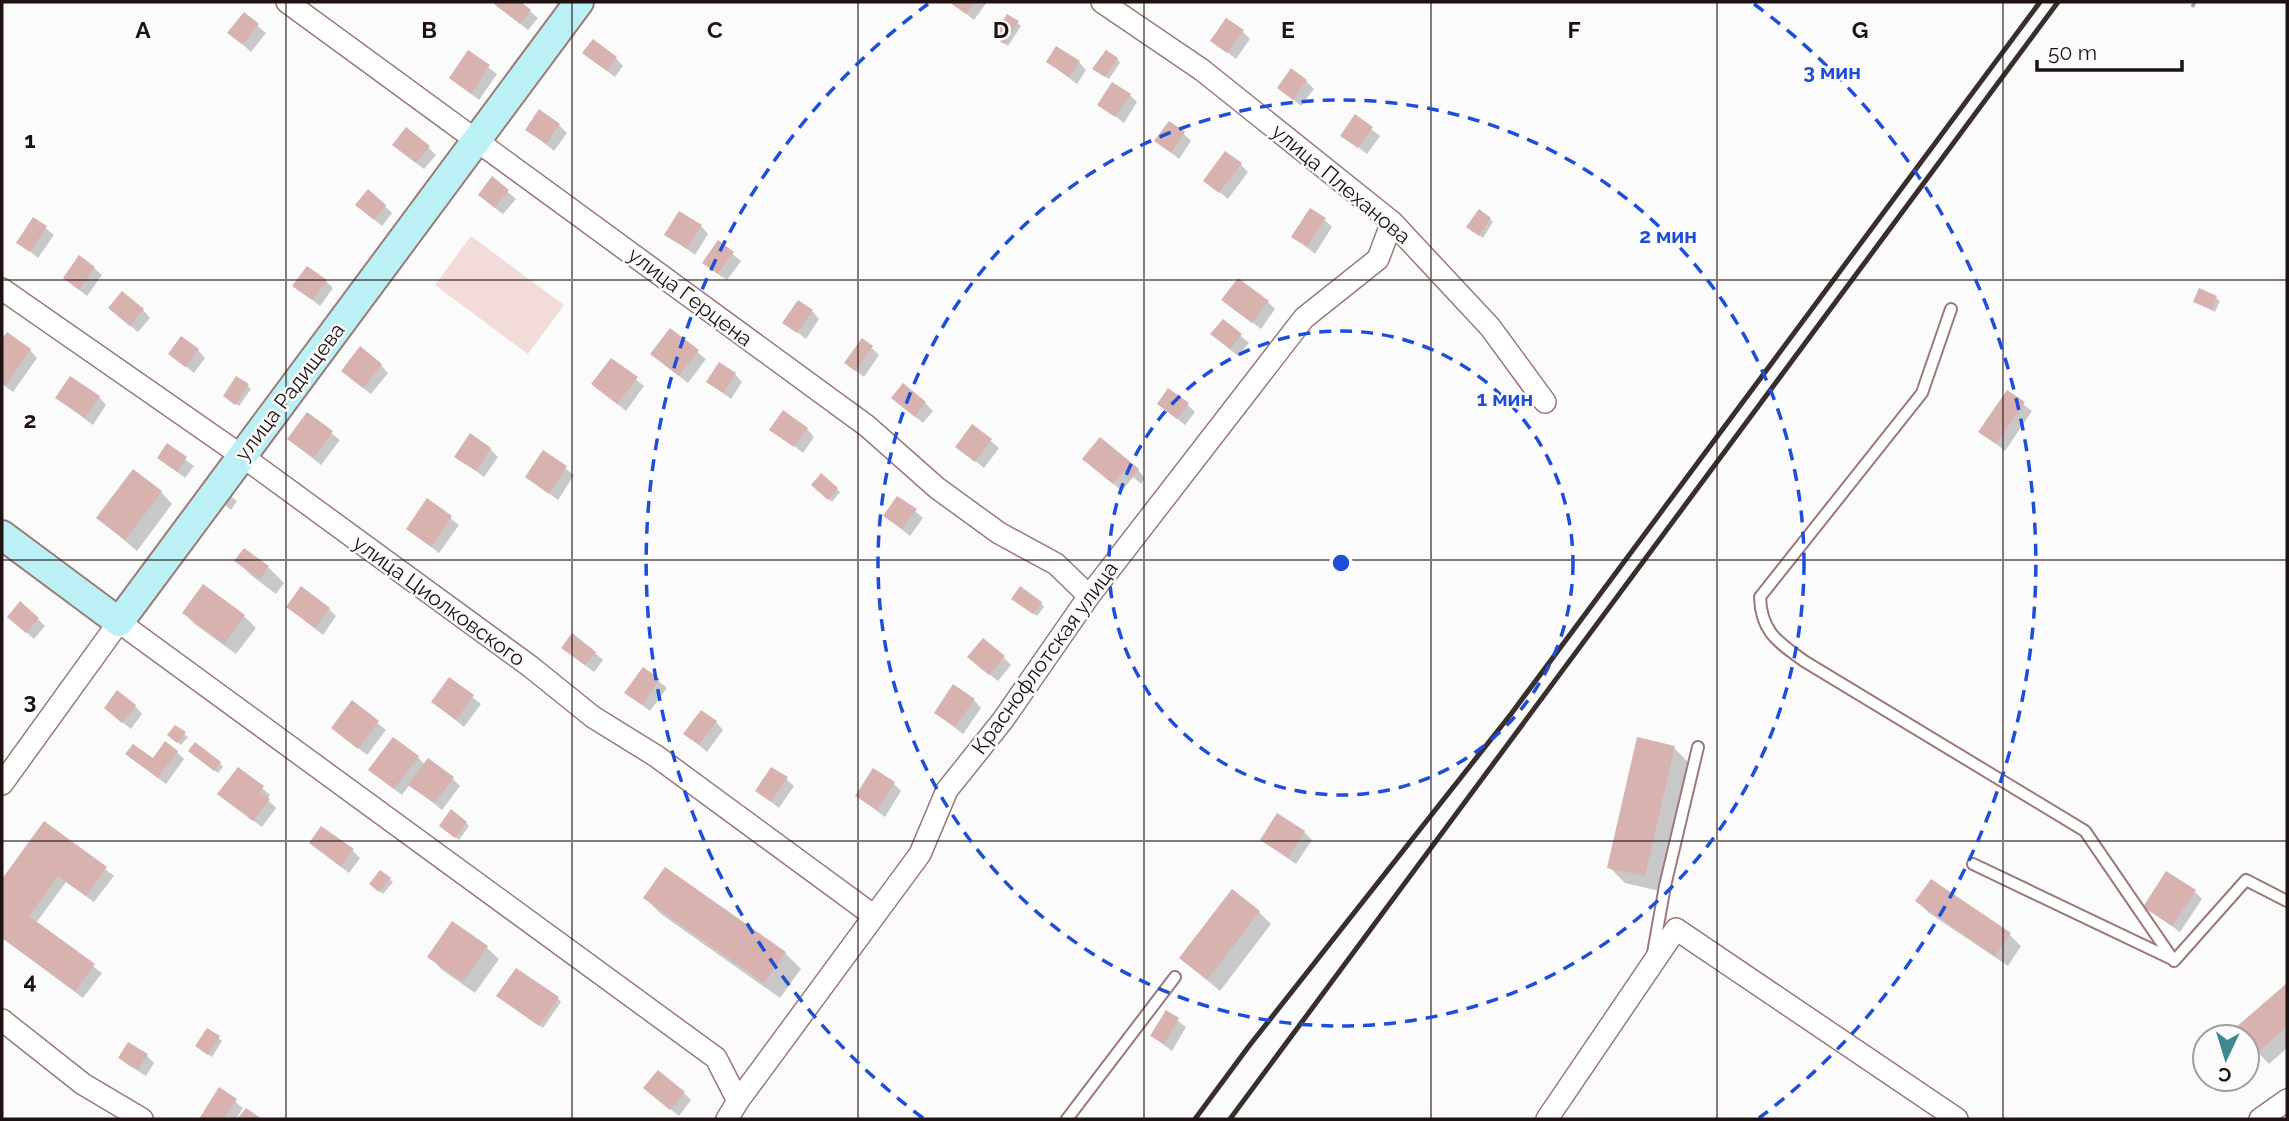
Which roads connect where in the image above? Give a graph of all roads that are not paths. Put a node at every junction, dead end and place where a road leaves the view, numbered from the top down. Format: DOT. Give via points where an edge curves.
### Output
graph roads {
  1 [pos="287,2"];
  2 [pos="579,2"];
  3 [pos="1102,2"];
  4 [pos="478,141"];
  5 [pos="1392,222"];
  6 [pos="2,289"];
  7 [pos="1951,309"];
  8 [pos="1545,402"];
  9 [pos="242,456"];
  10 [pos="2,535"];
  11 [pos="1089,596"];
  12 [pos="118,622"];
  13 [pos="1698,747"];
  14 [pos="2,784"];
  15 [pos="1973,864"];
  16 [pos="2287,901"];
  17 [pos="873,916"];
  18 [pos="2174,961"];
  19 [pos="1650,967"];
  20 [pos="1175,977"];
  21 [pos="2,1020"];
  22 [pos="2287,1100"];
  23 [pos="736,1113"];
  24 [pos="142,1119"];
  25 [pos="1067,1119"];
  26 [pos="1547,1119"];
  27 [pos="1957,1119"];
  28 [pos="2260,1119"];
  1 -- 4 [label="street, улица Герцена"];
  2 -- 4 [label="street, улица Радищева"];
  3 -- 5 [label="street, улица Плеханова" via="1202,70"];
  4 -- 9 [label="street, улица Радищева"];
  4 -- 11 [label="street, улица Герцена" via="867,426 937,488 999,533 1056,564"];
  5 -- 8 [label="street, улица Плеханова" via="1490,327"];
  5 -- 11 [label="street, Краснофлотская улица" via="1378,259 1304,317"];
  6 -- 9 [label="street, улица Циолковского"];
  7 -- 18 [label="lane" via="1922,393 1760,597 1760,614 1772,637 1804,661 2085,831"];
  9 -- 12 [label="street, улица Радищева"];
  9 -- 17 [label="street, улица Циолковского" via="593,717 656,756"];
  10 -- 12 [label="street"];
  11 -- 17 [label="street, Краснофлотская улица" via="1003,720 947,790 920,854"];
  12 -- 14 [label="street, улица Радищева"];
  12 -- 23 [label="street" via="716,1058"];
  13 -- 19 [label="lane"];
  15 -- 18 [label="lane"];
  16 -- 18 [label="lane" via="2246,880"];
  17 -- 23 [label="street, Краснофлотская улица"];
  19 -- 26 [label="street"];
  19 -- 27 [label="street" via="1676,929"];
  20 -- 25 [label="lane"];
  21 -- 24 [label="street" via="83,1084"];
  22 -- 28 [label="street"];
}
